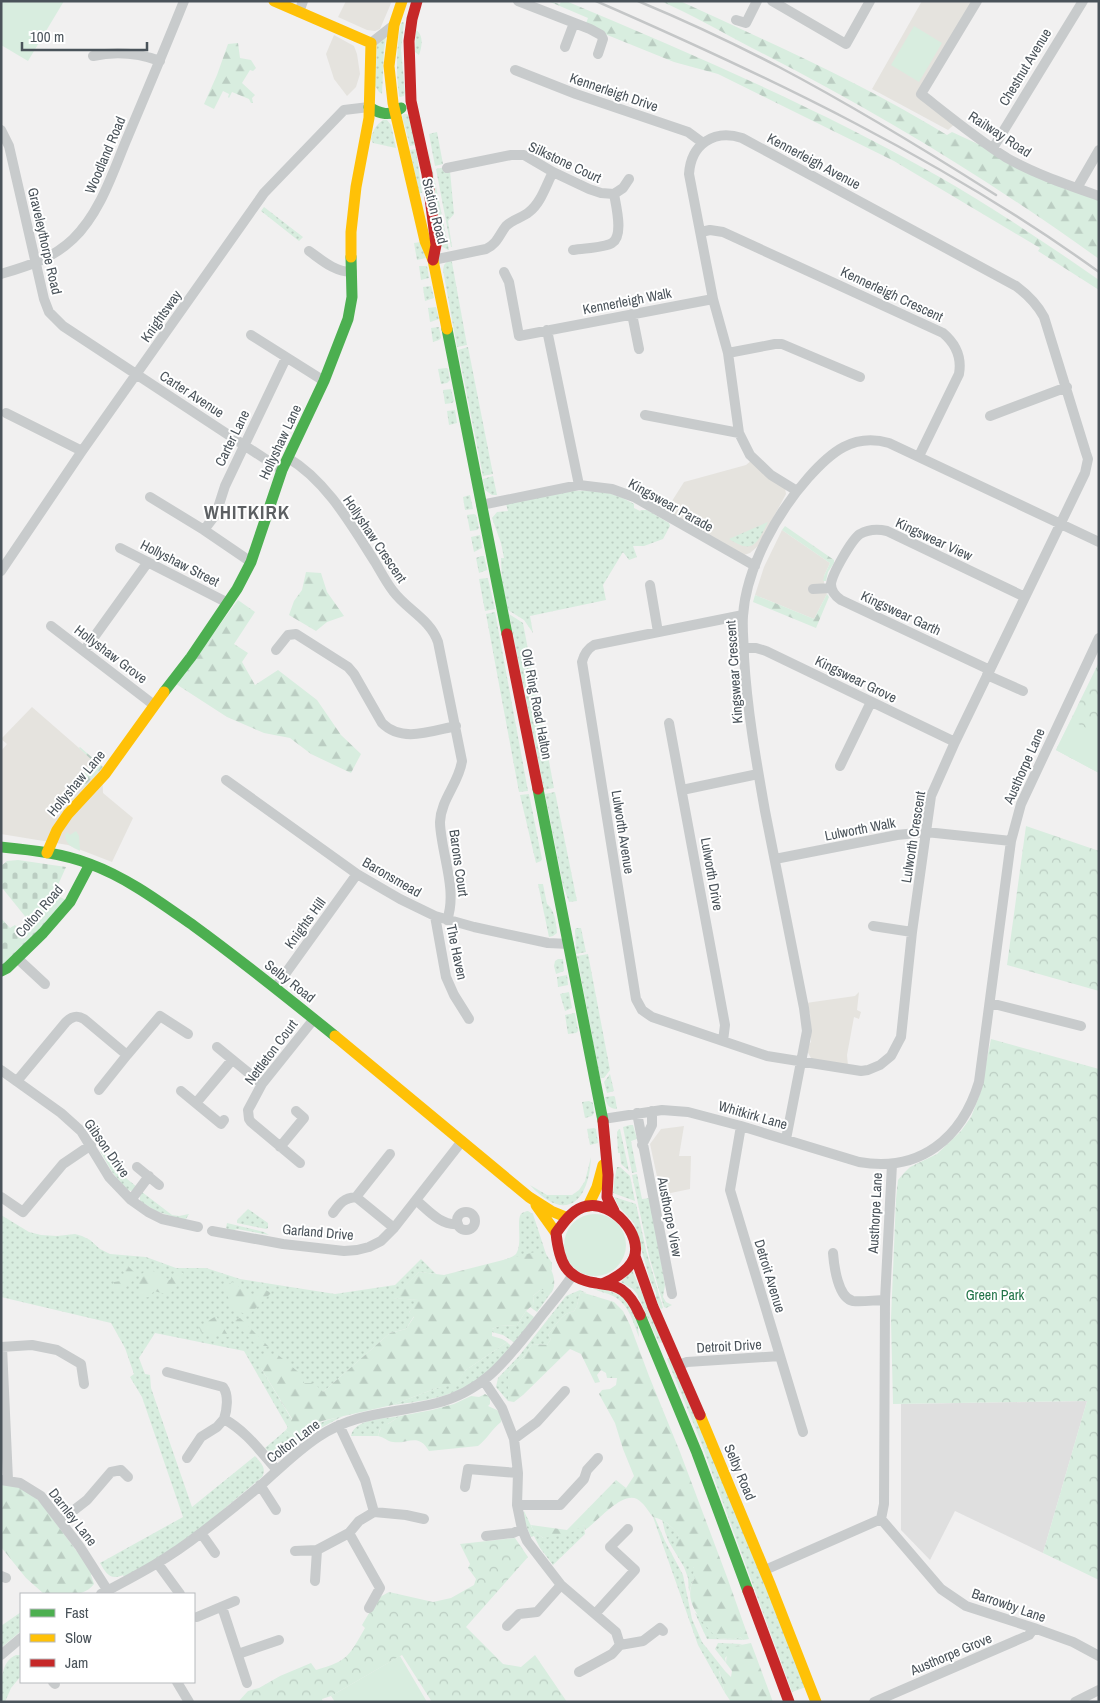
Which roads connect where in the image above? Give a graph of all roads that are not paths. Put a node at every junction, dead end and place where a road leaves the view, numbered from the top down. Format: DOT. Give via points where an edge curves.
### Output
graph roads {
  1 [pos="184,1"];
  2 [pos="274,1"];
  3 [pos="402,1"];
  4 [pos="418,1"];
  5 [pos="518,1"];
  6 [pos="757,1"];
  7 [pos="772,1"];
  8 [pos="870,1"];
  9 [pos="977,1"];
  10 [pos="1083,1"];
  11 [pos="301,7"];
  12 [pos="736,20"];
  13 [pos="574,23"];
  14 [pos="394,25"];
  15 [pos="371,43"];
  16 [pos="565,47"];
  17 [pos="598,54"];
  18 [pos="93,56"];
  19 [pos="160,61"];
  20 [pos="515,70"];
  21 [pos="411,93"];
  22 [pos="369,107"];
  23 [pos="397,108"];
  24 [pos="414,116"];
  25 [pos="1,130"];
  26 [pos="703,144"];
  27 [pos="993,148"];
  28 [pos="1099,150"];
  29 [pos="446,168"];
  30 [pos="552,172"];
  31 [pos="629,180"];
  32 [pos="1077,188"];
  33 [pos="614,194"];
  34 [pos="1099,196"];
  35 [pos="702,232"];
  36 [pos="573,250"];
  37 [pos="309,251"];
  38 [pos="433,260"];
  39 [pos="36,264"];
  40 [pos="352,272"];
  41 [pos="504,272"];
  42 [pos="1,274"];
  43 [pos="713,299"];
  44 [pos="632,314"];
  45 [pos="547,330"];
  46 [pos="251,335"];
  47 [pos="639,349"];
  48 [pos="728,353"];
  49 [pos="286,358"];
  50 [pos="136,375"];
  51 [pos="860,377"];
  52 [pos="324,381"];
  53 [pos="1067,387"];
  54 [pos="6,413"];
  55 [pos="644,415"];
  56 [pos="990,416"];
  57 [pos="739,433"];
  58 [pos="244,444"];
  59 [pos="82,451"];
  60 [pos="918,456"];
  61 [pos="288,458"];
  62 [pos="282,470"];
  63 [pos="579,485"];
  64 [pos="798,491"];
  65 [pos="150,498"];
  66 [pos="481,505"];
  67 [pos="1061,524"];
  68 [pos="204,530"];
  69 [pos="1099,542"];
  70 [pos="120,548"];
  71 [pos="148,562"];
  72 [pos="251,562"];
  73 [pos="754,566"];
  74 [pos="1,571"];
  75 [pos="650,585"];
  76 [pos="832,588"];
  77 [pos="813,589"];
  78 [pos="1025,597"];
  79 [pos="228,603"];
  80 [pos="743,615"];
  81 [pos="52,626"];
  82 [pos="658,632"];
  83 [pos="1099,638"];
  84 [pos="744,648"];
  85 [pos="276,650"];
  86 [pos="84,651"];
  87 [pos="989,672"];
  88 [pos="1023,691"];
  89 [pos="871,702"];
  90 [pos="154,705"];
  91 [pos="669,723"];
  92 [pos="456,726"];
  93 [pos="955,742"];
  94 [pos="840,766"];
  95 [pos="758,774"];
  96 [pos="226,780"];
  97 [pos="682,790"];
  98 [pos="926,832"];
  99 [pos="1011,841"];
  100 [pos="1,847"];
  101 [pos="48,853"];
  102 [pos="775,860"];
  103 [pos="90,864"];
  104 [pos="357,874"];
  105 [pos="435,916"];
  106 [pos="448,920"];
  107 [pos="873,926"];
  108 [pos="912,932"];
  109 [pos="568,944"];
  110 [pos="17,958"];
  111 [pos="1,971"];
  112 [pos="45,984"];
  113 [pos="275,988"];
  114 [pos="990,1003"];
  115 [pos="314,1019"];
  116 [pos="469,1019"];
  117 [pos="1081,1026"];
  118 [pos="188,1034"];
  119 [pos="724,1041"];
  120 [pos="217,1047"];
  121 [pos="127,1055"];
  122 [pos="232,1060"];
  123 [pos="801,1062"];
  124 [pos="1,1070"];
  125 [pos="17,1081"];
  126 [pos="262,1084"];
  127 [pos="99,1090"];
  128 [pos="181,1091"];
  129 [pos="196,1103"];
  130 [pos="296,1111"];
  131 [pos="652,1111"];
  132 [pos="637,1113"];
  133 [pos="603,1119"];
  134 [pos="224,1120"];
  135 [pos="741,1126"];
  136 [pos="786,1139"];
  137 [pos="462,1140"];
  138 [pos="91,1145"];
  139 [pos="642,1145"];
  140 [pos="280,1147"];
  141 [pos="390,1154"];
  142 [pos="606,1156"];
  143 [pos="300,1163"];
  144 [pos="892,1164"];
  145 [pos="138,1167"];
  146 [pos="149,1176"];
  147 [pos="160,1185"];
  148 [pos="1,1197"];
  149 [pos="356,1197"];
  150 [pos="529,1197"];
  151 [pos="131,1200"];
  152 [pos="416,1200"];
  153 [pos="588,1206"];
  154 [pos="614,1211"];
  155 [pos="333,1213"];
  156 [pos="568,1218"];
  157 [pos="458,1224"];
  158 [pos="198,1227"];
  159 [pos="394,1228"];
  160 [pos="212,1230"];
  161 [pos="556,1233"];
  162 [pos="833,1253"];
  163 [pos="635,1256"];
  164 [pos="572,1276"];
  165 [pos="602,1284"];
  166 [pos="672,1294"];
  167 [pos="885,1300"];
  168 [pos="2,1347"];
  169 [pos="780,1356"];
  170 [pos="679,1365"];
  171 [pos="167,1372"];
  172 [pos="484,1381"];
  173 [pos="84,1384"];
  174 [pos="565,1391"];
  175 [pos="224,1419"];
  176 [pos="339,1425"];
  177 [pos="803,1432"];
  178 [pos="514,1439"];
  179 [pos="187,1458"];
  180 [pos="598,1458"];
  181 [pos="277,1470"];
  182 [pos="518,1473"];
  183 [pos="128,1477"];
  184 [pos="5,1480"];
  185 [pos="260,1485"];
  186 [pos="465,1487"];
  187 [pos="517,1505"];
  188 [pos="276,1510"];
  189 [pos="374,1512"];
  190 [pos="424,1519"];
  191 [pos="881,1519"];
  192 [pos="60,1521"];
  193 [pos="522,1529"];
  194 [pos="628,1529"];
  195 [pos="201,1533"];
  196 [pos="349,1533"];
  197 [pos="486,1536"];
  198 [pos="295,1550"];
  199 [pos="317,1550"];
  200 [pos="215,1553"];
  201 [pos="158,1564"];
  202 [pos="765,1570"];
  203 [pos="315,1582"];
  204 [pos="561,1585"];
  205 [pos="104,1592"];
  206 [pos="179,1593"];
  207 [pos="235,1601"];
  208 [pos="222,1607"];
  209 [pos="369,1608"];
  210 [pos="595,1614"];
  211 [pos="195,1617"];
  212 [pos="508,1627"];
  213 [pos="1034,1628"];
  214 [pos="663,1631"];
  215 [pos="279,1640"];
  216 [pos="20,1642"];
  217 [pos="620,1645"];
  218 [pos="238,1654"];
  219 [pos="1098,1654"];
  220 [pos="1,1655"];
  221 [pos="578,1672"];
  222 [pos="178,1683"];
  223 [pos="247,1683"];
  224 [pos="1099,1690"];
  225 [pos="189,1702"];
  226 [pos="789,1702"];
  227 [pos="816,1702"];
  228 [pos="874,1702"];
  229 [pos="1075,1702"];
  1 -- 19 [label="street, Woodland Road"];
  2 -- 11 [label="main road"];
  3 -- 14 [label="main road, Station Road"];
  4 -- 21 [label="main road, Station Road" via="410,41"];
  5 -- 13 [label="street"];
  6 -- 12 [label="street" via="746,23"];
  7 -- 8 [label="street" via="846,44"];
  9 -- 27 [label="street, Railway Road" via="921,94"];
  10 -- 27 [label="street, Chestnut Avenue"];
  11 -- 15 [label="main road"];
  13 -- 16 [label="street"];
  13 -- 17 [label="street" via="603,37"];
  14 -- 15 [label="street"];
  14 -- 23 [label="main road, Station Road" via="389,66"];
  15 -- 22 [label="main road, Hollyshaw Lane"];
  18 -- 19 [label="street" via="128,53"];
  19 -- 39 [label="street, Woodland Road" via="91,218 64,246"];
  20 -- 26 [label="street, Kennerleigh Drive" via="688,132"];
  21 -- 23 [label="main road"];
  21 -- 24 [label="main road, Station Road"];
  22 -- 23 [label="main road" via="377,103"];
  22 -- 40 [label="main road, Hollyshaw Lane" via="351,232"];
  22 -- 50 [label="street, Knightsway" via="344,110 264,193"];
  23 -- 24 [label="main road"];
  23 -- 38 [label="main road, Station Road" via="425,241"];
  24 -- 38 [label="main road, Station Road" via="431,200 436,250"];
  25 -- 39 [label="street, Graveleythorpe Road" via="9,146"];
  26 -- 35 [label="street" via="694,154 689,174"];
  26 -- 53 [label="street, Kennerleigh Avenue" via="722,135 742,138 1016,286 1034,302 1044,317"];
  27 -- 32 [label="street, Railway Road" via="1008,158"];
  28 -- 32 [label="street"];
  29 -- 30 [label="street, Silkstone Court" via="511,154 524,155"];
  30 -- 33 [label="street, Silkstone Court" via="595,192"];
  30 -- 38 [label="street" via="536,205 527,214 510,222 492,247"];
  31 -- 33 [label="street, Silkstone Court"];
  32 -- 34 [label="street, Railway Road"];
  33 -- 36 [label="street, Silkstone Court" via="616,240"];
  35 -- 43 [label="street"];
  35 -- 60 [label="street, Kennerleigh Crescent" via="723,232 948,337 960,360 959,374"];
  37 -- 40 [label="street" via="335,269"];
  38 -- 66 [label="main road, Old Ring Road Halton"];
  39 -- 42 [label="street, Woodland Road"];
  39 -- 50 [label="street, Graveleythorpe Road" via="44,300 53,317"];
  40 -- 52 [label="main road, Hollyshaw Lane" via="348,319"];
  41 -- 45 [label="street, Kennerleigh Walk" via="509,282 519,336"];
  43 -- 44 [label="street, Kennerleigh Walk"];
  43 -- 48 [label="street"];
  44 -- 45 [label="street, Kennerleigh Walk"];
  44 -- 47 [label="street"];
  45 -- 63 [label="street"];
  46 -- 49 [label="street"];
  48 -- 51 [label="street" via="782,344"];
  48 -- 57 [label="street"];
  49 -- 52 [label="street"];
  49 -- 58 [label="street, Carter Lane"];
  50 -- 58 [label="street, Carter Avenue"];
  50 -- 59 [label="street, Knightsway"];
  52 -- 61 [label="main road, Hollyshaw Lane"];
  53 -- 56 [label="street"];
  53 -- 67 [label="street, Kennerleigh Avenue" via="1088,460"];
  54 -- 59 [label="street"];
  55 -- 57 [label="street"];
  57 -- 64 [label="street" via="750,455 771,475"];
  58 -- 62 [label="street, Carter Avenue"];
  58 -- 68 [label="street, Carter Lane" via="216,514"];
  59 -- 74 [label="street, Knightsway"];
  60 -- 64 [label="street, Kingswear Crescent" via="883,441 851,444 824,462"];
  60 -- 67 [label="street, Kingswear Crescent"];
  61 -- 62 [label="main road, Hollyshaw Lane"];
  61 -- 92 [label="street, Hollyshaw Crescent" via="315,479 354,529 395,594 433,630"];
  62 -- 72 [label="main road, Hollyshaw Lane"];
  63 -- 66 [label="street, Kingswear Parade"];
  63 -- 73 [label="street, Kingswear Parade" via="600,486 625,493"];
  64 -- 73 [label="street, Kingswear Crescent" via="776,520"];
  65 -- 68 [label="street"];
  66 -- 109 [label="main road, Old Ring Road Halton"];
  67 -- 69 [label="street, Kingswear Crescent"];
  67 -- 78 [label="street, Lulworth Crescent"];
  68 -- 72 [label="street"];
  70 -- 71 [label="street, Hollyshaw Street"];
  71 -- 79 [label="street, Hollyshaw Street"];
  71 -- 86 [label="street"];
  72 -- 79 [label="main road, Hollyshaw Lane"];
  73 -- 80 [label="street, Kingswear Crescent"];
  75 -- 82 [label="street"];
  76 -- 77 [label="street"];
  76 -- 78 [label="street, Kingswear View" via="832,578 855,538 867,531 880,530"];
  76 -- 87 [label="street, Kingswear Garth" via="841,600"];
  78 -- 87 [label="street, Lulworth Crescent"];
  79 -- 90 [label="main road, Hollyshaw Lane"];
  80 -- 82 [label="street, Lulworth Avenue"];
  80 -- 84 [label="street, Kingswear Crescent"];
  81 -- 86 [label="street, Hollyshaw Grove"];
  82 -- 119 [label="street, Lulworth Avenue" via="594,645 583,657 606,816 638,1005 652,1017"];
  83 -- 99 [label="street, Austhorpe Lane" via="1021,804"];
  84 -- 89 [label="street, Kingswear Grove" via="766,651"];
  84 -- 95 [label="street, Kingswear Crescent" via="748,712"];
  85 -- 92 [label="street" via="288,635 296,634 341,661 354,674 382,723 398,733 410,735"];
  86 -- 90 [label="street, Hollyshaw Grove"];
  87 -- 88 [label="street, Kingswear Garth"];
  87 -- 93 [label="street, Lulworth Crescent"];
  89 -- 93 [label="street, Kingswear Grove"];
  89 -- 94 [label="street"];
  90 -- 101 [label="main road, Hollyshaw Lane" via="105,774 68,814"];
  91 -- 97 [label="street, Lulworth Drive"];
  92 -- 106 [label="street, Barons Court" via="461,767 458,779 444,802 440,824 451,896"];
  93 -- 98 [label="street, Lulworth Crescent" via="931,796"];
  95 -- 97 [label="street"];
  95 -- 102 [label="street, Kingswear Crescent"];
  96 -- 104 [label="street, Baronsmead"];
  97 -- 119 [label="street, Lulworth Drive" via="725,1025"];
  98 -- 99 [label="street, Lulworth Walk"];
  98 -- 102 [label="street, Lulworth Walk"];
  98 -- 108 [label="street, Lulworth Crescent"];
  99 -- 114 [label="street, Austhorpe Lane"];
  100 -- 101 [label="main road, Selby Road"];
  101 -- 103 [label="main road, Selby Road"];
  102 -- 123 [label="street, Kingswear Crescent" via="806,1023"];
  103 -- 110 [label="main road, Colton Road" via="70,902"];
  103 -- 113 [label="main road, Selby Road" via="125,880 159,902"];
  104 -- 105 [label="street, Baronsmead"];
  104 -- 113 [label="street, Knights Hill"];
  105 -- 106 [label="street, Baronsmead"];
  105 -- 116 [label="street, The Haven" via="446,978"];
  106 -- 109 [label="street, Baronsmead" via="548,943"];
  107 -- 108 [label="street"];
  108 -- 123 [label="street, Lulworth Crescent" via="901,1037 891,1056 874,1068 861,1071"];
  109 -- 133 [label="main road, Old Ring Road Halton"];
  110 -- 111 [label="main road, Colton Road"];
  110 -- 112 [label="street"];
  113 -- 115 [label="main road, Selby Road"];
  114 -- 117 [label="street"];
  114 -- 144 [label="street, Austhorpe Lane" via="979,1082 962,1119 950,1136 931,1151"];
  115 -- 126 [label="street, Nettleton Court"];
  115 -- 137 [label="main road, Selby Road"];
  118 -- 121 [label="street" via="160,1016"];
  119 -- 123 [label="street, Lulworth Avenue" via="767,1056"];
  120 -- 122 [label="street"];
  121 -- 125 [label="street" via="84,1019 72,1017"];
  121 -- 127 [label="street"];
  122 -- 126 [label="street"];
  122 -- 129 [label="street"];
  123 -- 136 [label="street, Kingswear Crescent"];
  124 -- 125 [label="street, Gibson Drive"];
  125 -- 138 [label="street, Gibson Drive" via="67,1117"];
  126 -- 140 [label="street, Nettleton Court" via="248,1110 249,1119"];
  128 -- 129 [label="street"];
  129 -- 134 [label="street" via="221,1124"];
  130 -- 140 [label="street" via="304,1118"];
  131 -- 132 [label="street, Whitkirk Lane"];
  131 -- 135 [label="street, Whitkirk Lane" via="688,1112"];
  131 -- 139 [label="street" via="652,1125"];
  132 -- 133 [label="street, Whitkirk Lane"];
  132 -- 139 [label="street, Austhorpe View"];
  133 -- 142 [label="main road, Old Ring Road Halton"];
  135 -- 136 [label="street, Whitkirk Lane"];
  135 -- 169 [label="street, Detroit Avenue" via="730,1190"];
  136 -- 144 [label="street, Whitkirk Lane" via="859,1162"];
  137 -- 150 [label="main road, Selby Road"];
  137 -- 152 [label="street, Garland Drive"];
  138 -- 148 [label="street" via="63,1164 22,1212"];
  138 -- 151 [label="street, Gibson Drive" via="109,1177"];
  139 -- 166 [label="street, Austhorpe View"];
  140 -- 143 [label="street, Nettleton Court"];
  141 -- 149 [label="street"];
  142 -- 153 [label="main road, Old Ring Road Halton"];
  142 -- 154 [label="main road, Old Ring Road Halton" via="607,1197"];
  144 -- 167 [label="street, Austhorpe Lane"];
  145 -- 146 [label="street"];
  146 -- 147 [label="street"];
  146 -- 151 [label="street"];
  149 -- 155 [label="street" via="340,1202"];
  149 -- 159 [label="street"];
  150 -- 156 [label="main road, Selby Road"];
  150 -- 161 [label="main road, Selby Road"];
  151 -- 158 [label="street, Gibson Drive" via="162,1219"];
  152 -- 157 [label="street" via="438,1219"];
  152 -- 159 [label="street, Garland Drive"];
  153 -- 154 [label="main road"];
  153 -- 156 [label="main road"];
  154 -- 163 [label="main road" via="629,1228"];
  156 -- 161 [label="main road"];
  159 -- 160 [label="street, Garland Drive" via="370,1247 344,1251 283,1244"];
  161 -- 164 [label="main road" via="558,1255"];
  162 -- 167 [label="street" via="835,1273 845,1296 852,1300"];
  163 -- 165 [label="main road" via="626,1269"];
  163 -- 170 [label="main road, Selby Road" via="652,1308"];
  164 -- 165 [label="main road"];
  164 -- 172 [label="street, Colton Lane" via="508,1358"];
  165 -- 226 [label="main road" via="616,1286 627,1293 638,1310 697,1453"];
  167 -- 191 [label="street, Austhorpe Lane" via="884,1495"];
  168 -- 173 [label="street" via="32,1345 56,1350 81,1364"];
  168 -- 184 [label="street"];
  169 -- 170 [label="street, Detroit Drive"];
  169 -- 177 [label="street, Detroit Avenue"];
  170 -- 202 [label="main road, Selby Road"];
  171 -- 175 [label="street" via="223,1387 227,1395"];
  172 -- 176 [label="street, Colton Lane" via="446,1400 355,1418"];
  172 -- 178 [label="street" via="502,1408"];
  174 -- 178 [label="street" via="537,1422"];
  175 -- 179 [label="street" via="202,1437"];
  175 -- 181 [label="street" via="247,1435"];
  176 -- 181 [label="street, Colton Lane" via="305,1446"];
  176 -- 189 [label="street" via="365,1480"];
  178 -- 182 [label="street"];
  180 -- 187 [label="street" via="560,1505"];
  181 -- 185 [label="street, Colton Lane"];
  182 -- 186 [label="street" via="468,1469"];
  182 -- 187 [label="street"];
  183 -- 192 [label="street" via="121,1470 111,1472 87,1500"];
  184 -- 192 [label="street, Darnley Lane" via="36,1492"];
  185 -- 188 [label="street"];
  185 -- 195 [label="street, Colton Lane"];
  187 -- 193 [label="street"];
  189 -- 190 [label="street"];
  189 -- 196 [label="street" via="358,1521"];
  191 -- 202 [label="street"];
  191 -- 213 [label="street, Barrowby Lane" via="941,1589 966,1606"];
  192 -- 205 [label="street, Darnley Lane" via="89,1560"];
  193 -- 197 [label="street"];
  193 -- 204 [label="street" via="527,1541"];
  194 -- 210 [label="street" via="610,1547 635,1570"];
  195 -- 200 [label="street"];
  195 -- 201 [label="street, Colton Lane"];
  196 -- 199 [label="street"];
  196 -- 209 [label="street" via="380,1588"];
  198 -- 199 [label="street"];
  199 -- 203 [label="street"];
  201 -- 205 [label="street, Colton Lane"];
  201 -- 206 [label="street"];
  202 -- 227 [label="main road, Selby Road"];
  204 -- 210 [label="street"];
  204 -- 212 [label="street" via="537,1612 519,1614"];
  207 -- 208 [label="street"];
  208 -- 211 [label="street"];
  208 -- 218 [label="street"];
  210 -- 217 [label="street" via="616,1632"];
  213 -- 219 [label="street, Barrowby Lane"];
  213 -- 228 [label="street, Austhorpe Grove" via="1030,1635"];
  214 -- 217 [label="street" via="660,1628 643,1642"];
  215 -- 218 [label="street"];
  216 -- 220 [label="street"];
  217 -- 221 [label="street" via="612,1654"];
  218 -- 223 [label="street"];
  222 -- 225 [label="street"];
  224 -- 229 [label="street"];
}
